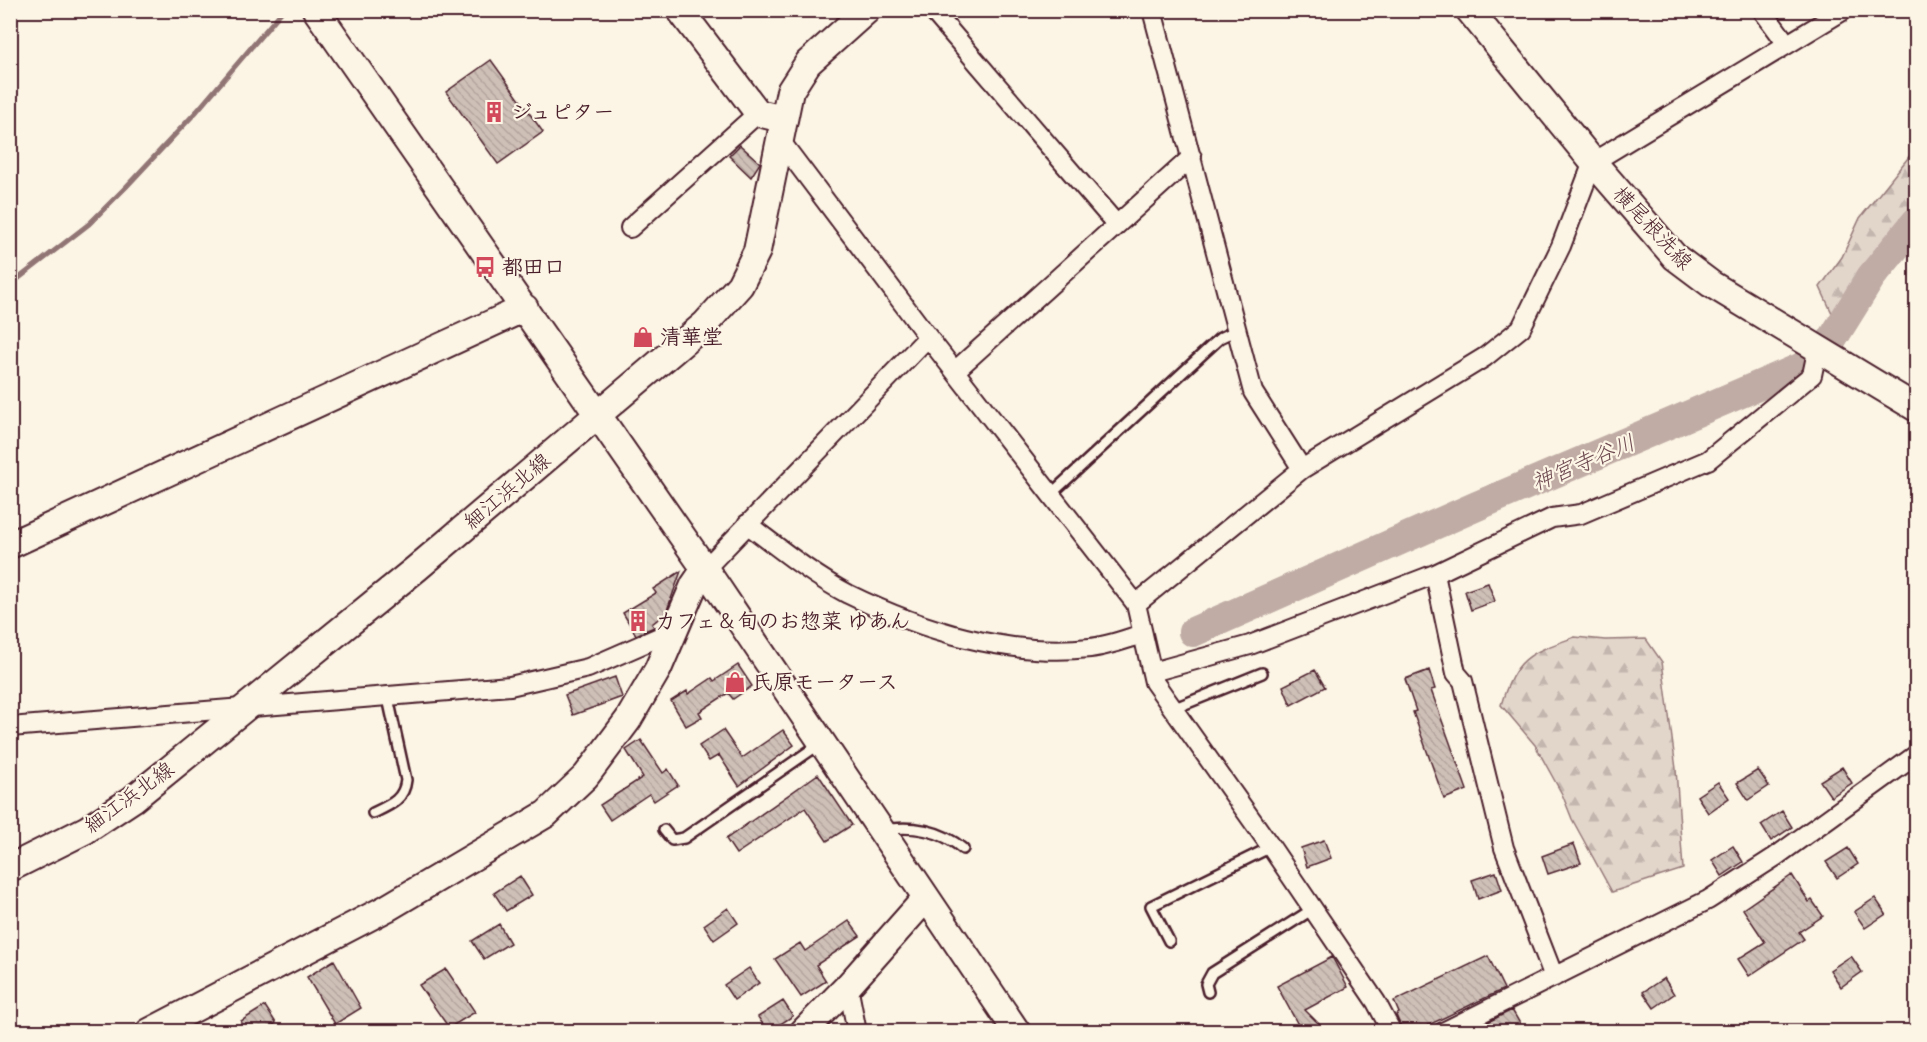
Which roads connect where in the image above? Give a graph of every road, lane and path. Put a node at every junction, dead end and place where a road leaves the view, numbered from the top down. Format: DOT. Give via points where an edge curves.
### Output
graph roads {
  1 [pos="680,10"];
  2 [pos="867,10"];
  3 [pos="932,10"];
  4 [pos="1152,10"];
  5 [pos="1470,10"];
  6 [pos="1762,10"];
  7 [pos="1844,10"];
  8 [pos="319,12"];
  9 [pos="1787,44"];
  10 [pos="758,113"];
  11 [pos="781,129"];
  12 [pos="1192,157"];
  13 [pos="1593,162"];
  14 [pos="1116,224"];
  15 [pos="630,228"];
  16 [pos="525,308"];
  17 [pos="1237,330"];
  18 [pos="928,337"];
  19 [pos="1818,347"];
  20 [pos="955,371"];
  21 [pos="1916,407"];
  22 [pos="598,413"];
  23 [pos="1302,469"];
  24 [pos="1051,494"];
  25 [pos="747,524"];
  26 [pos="10,546"];
  27 [pos="705,569"];
  28 [pos="1435,574"];
  29 [pos="1136,603"];
  30 [pos="675,630"];
  31 [pos="1143,634"];
  32 [pos="1152,672"];
  33 [pos="1262,673"];
  34 [pos="388,698"];
  35 [pos="245,706"];
  36 [pos="1175,708"];
  37 [pos="10,727"];
  38 [pos="821,743"];
  39 [pos="1917,755"];
  40 [pos="373,813"];
  41 [pos="664,830"];
  42 [pos="879,831"];
  43 [pos="1271,848"];
  44 [pos="963,849"];
  45 [pos="10,868"];
  46 [pos="926,900"];
  47 [pos="1313,909"];
  48 [pos="1169,941"];
  49 [pos="1554,977"];
  50 [pos="848,986"];
  51 [pos="1208,992"];
  52 [pos="149,1032"];
  53 [pos="803,1032"];
  54 [pos="857,1032"];
  55 [pos="1017,1032"];
  56 [pos="1392,1032"];
  57 [pos="1443,1032"];
  1 -- 10 [label="street"];
  2 -- 11 [label="street, 細江浜北線" via="808,63 790,91"];
  3 -- 14 [label="street"];
  4 -- 12 [label="street"];
  5 -- 13 [label="street, 横尾根洗線"];
  6 -- 9 [label="street"];
  7 -- 9 [label="street"];
  8 -- 16 [label="street"];
  9 -- 13 [label="street"];
  10 -- 11 [label="street"];
  10 -- 15 [label="street"];
  11 -- 18 [label="street"];
  11 -- 22 [label="street, 細江浜北線" via="757,251 740,285 705,324"];
  12 -- 14 [label="street"];
  12 -- 17 [label="street"];
  13 -- 19 [label="street, 横尾根洗線" via="1675,257 1711,284"];
  13 -- 23 [label="street" via="1561,246 1521,328 1485,357"];
  14 -- 20 [label="street"];
  16 -- 22 [label="street"];
  16 -- 26 [label="street"];
  17 -- 23 [label="street" via="1253,392"];
  17 -- 24 [label="lane" via="1220,338"];
  18 -- 20 [label="street"];
  18 -- 25 [label="street"];
  19 -- 21 [label="street, 横尾根洗線"];
  19 -- 28 [label="street" via="1812,375 1708,460 1581,514 1552,518"];
  20 -- 24 [label="street"];
  22 -- 27 [label="street"];
  22 -- 35 [label="street, 細江浜北線" via="417,568"];
  23 -- 29 [label="street"];
  24 -- 29 [label="street"];
  25 -- 27 [label="street"];
  25 -- 31 [label="street" via="847,593 962,638 1032,649 1091,648"];
  27 -- 30 [label="street"];
  27 -- 38 [label="street"];
  28 -- 32 [label="street" via="1250,645"];
  28 -- 49 [label="street" via="1456,673 1463,681 1504,848"];
  29 -- 31 [label="street"];
  30 -- 34 [label="street" via="610,660 562,676 510,687"];
  30 -- 52 [label="street" via="628,720 586,776 546,814 387,908"];
  31 -- 32 [label="street"];
  32 -- 36 [label="street" via="1154,682"];
  33 -- 36 [label="lane"];
  34 -- 35 [label="street"];
  34 -- 40 [label="lane" via="405,788 396,802"];
  35 -- 37 [label="street"];
  35 -- 45 [label="street, 細江浜北線" via="133,799 86,830"];
  36 -- 43 [label="street"];
  38 -- 41 [label="lane" via="684,838 672,840"];
  38 -- 42 [label="street"];
  39 -- 49 [label="street" via="1708,900"];
  42 -- 44 [label="lane" via="930,831"];
  42 -- 46 [label="street"];
  43 -- 47 [label="street"];
  43 -- 48 [label="lane" via="1151,906"];
  46 -- 50 [label="street"];
  46 -- 55 [label="street"];
  47 -- 51 [label="lane" via="1212,973 1206,984"];
  47 -- 56 [label="street"];
  49 -- 57 [label="street"];
  50 -- 53 [label="street"];
  50 -- 54 [label="street"];
}
